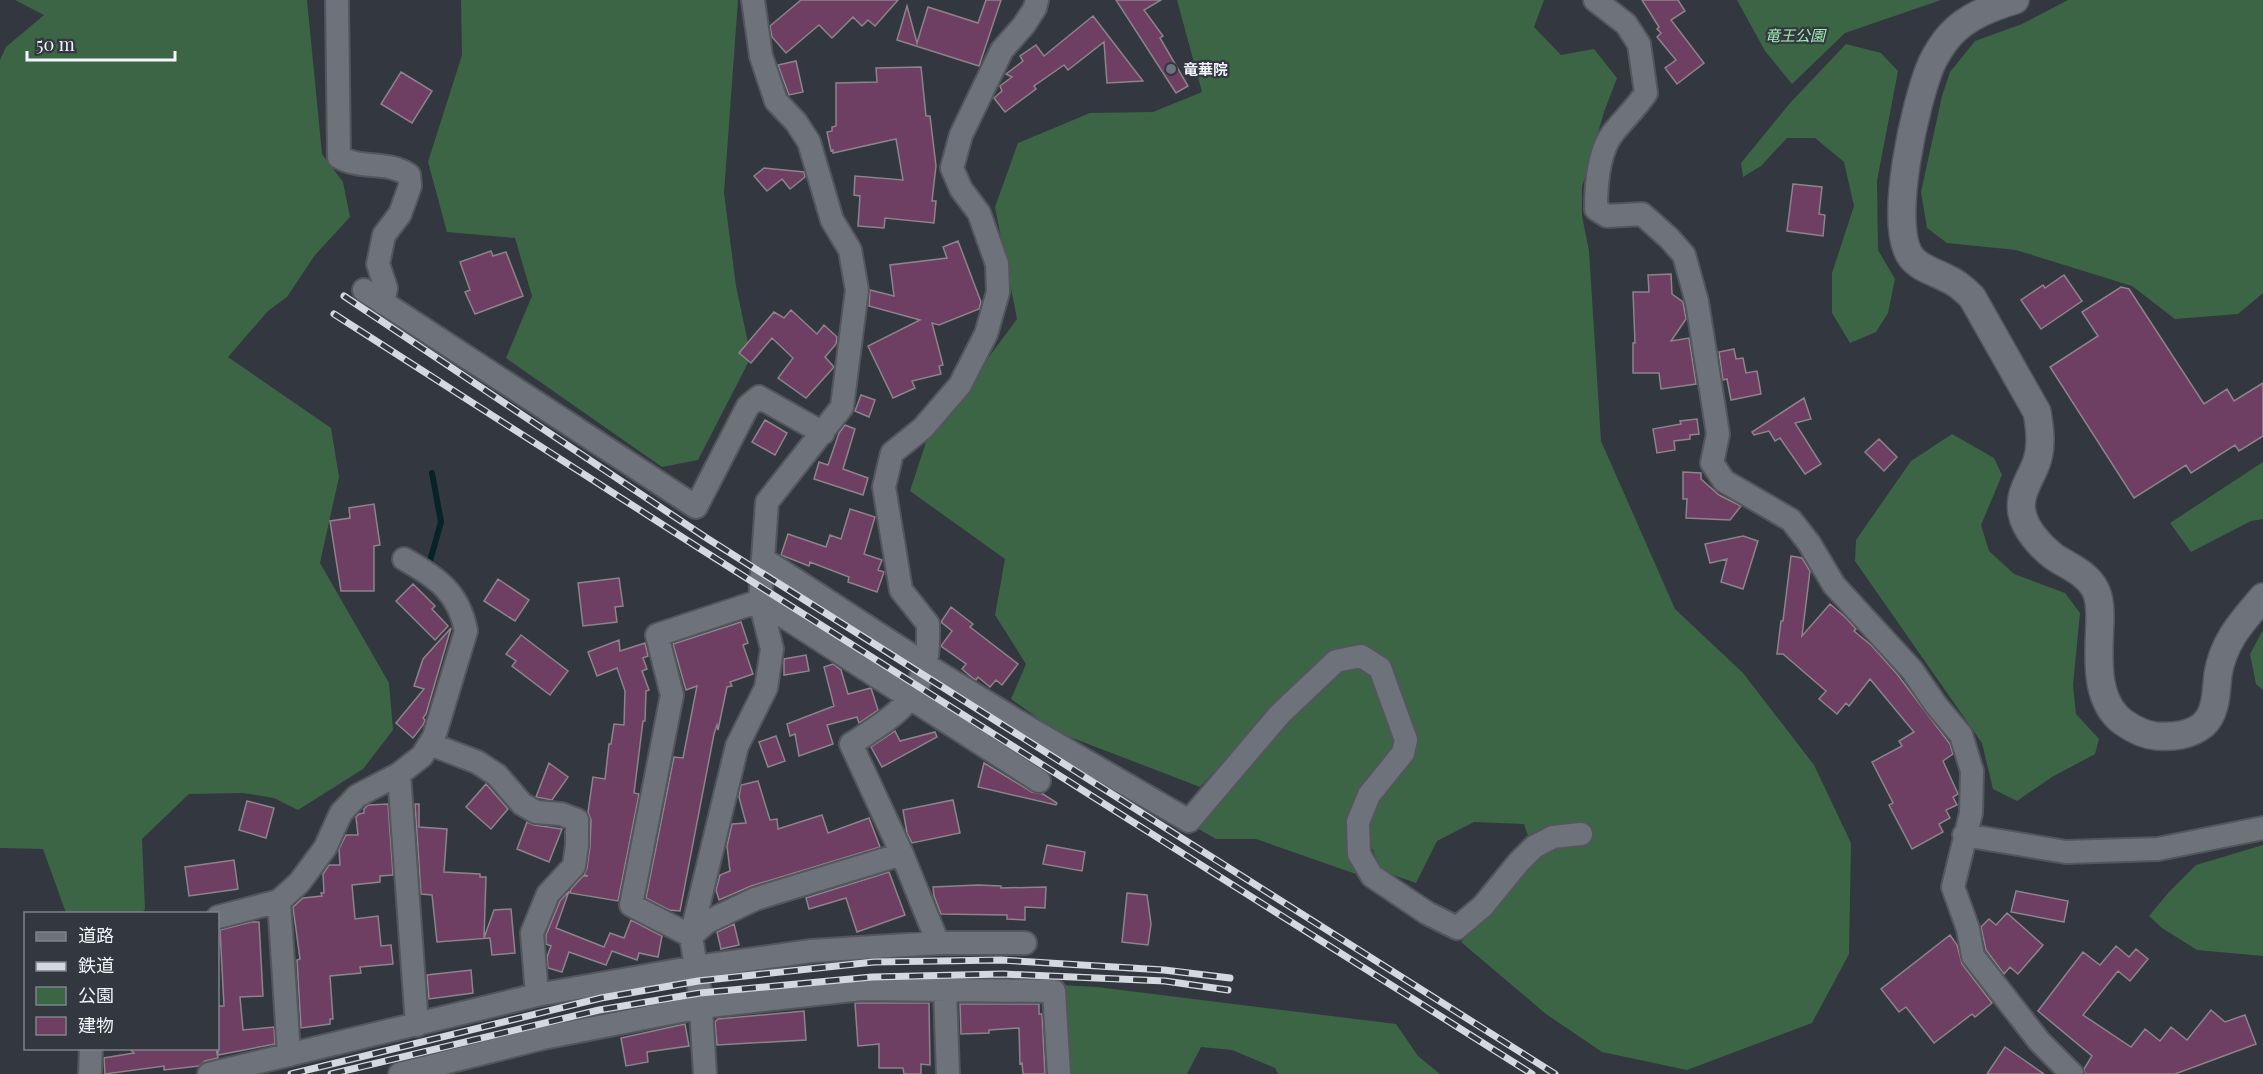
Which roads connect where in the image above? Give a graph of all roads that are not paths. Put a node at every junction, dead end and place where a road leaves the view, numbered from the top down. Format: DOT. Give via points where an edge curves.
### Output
graph roads {
  1 [pos="753,0"];
  2 [pos="1037,0"];
  3 [pos="1595,0"];
  4 [pos="2015,0"];
  5 [pos="337,2"];
  6 [pos="363,290"];
  7 [pos="383,303"];
  8 [pos="823,433"];
  9 [pos="404,559"];
  10 [pos="763,560"];
  11 [pos="2263,597"];
  12 [pos="760,601"];
  13 [pos="926,665"];
  14 [pos="911,699"];
  15 [pos="430,744"];
  16 [pos="399,774"];
  17 [pos="1039,781"];
  18 [pos="2263,828"];
  19 [pos="1581,834"];
  20 [pos="1964,835"];
  21 [pos="902,854"];
  22 [pos="279,901"];
  23 [pos="219,917"];
  24 [pos="691,936"];
  25 [pos="938,943"];
  26 [pos="1025,943"];
  27 [pos="696,967"];
  28 [pos="945,990"];
  29 [pos="537,995"];
  30 [pos="701,1007"];
  31 [pos="417,1024"];
  32 [pos="91,1050"];
  33 [pos="289,1055"];
  34 [pos="411,1073"];
  35 [pos="90,1074"];
  36 [pos="209,1074"];
  37 [pos="705,1074"];
  38 [pos="948,1074"];
  39 [pos="1059,1074"];
  40 [pos="2072,1074"];
  1 -- 8 [label="street" via="761,56 776,101 809,142 831,220 850,250 857,290 842,406"];
  2 -- 13 [label="street" via="1024,26 1002,50 961,135 952,168 960,189 979,213 996,264 998,291 986,334 960,385 923,428 892,453 884,487 900,590 928,624"];
  3 -- 20 [label="street" via="1626,24 1639,44 1646,93 1612,134 1604,151 1596,209 1607,216 1642,214 1684,255 1697,302 1718,434 1712,463 1724,481 1791,520 1834,585 1912,670 1961,735 1972,771 1971,813"];
  4 -- 11 [label="street" via="1973,16 1953,32 1931,65 1918,101 1904,173 1904,240 1910,257 1958,284 1972,297 2037,412 2040,446 2021,498 2022,513 2034,537 2096,590 2100,604 2099,666 2105,698 2116,716 2149,735 2175,737 2205,724 2213,711 2228,642"];
  5 -- 7 [label="street" via="339,157 348,162 398,168 409,175 410,186 400,214 384,235 378,264 386,288"];
  6 -- 7 [label="street"];
  7 -- 8 [label="street" via="696,507 748,406 759,397"];
  8 -- 10 [label="street" via="767,502"];
  9 -- 15 [label="street" via="432,575 455,599 463,613 466,631"];
  10 -- 12 [label="street"];
  10 -- 13 [label="street"];
  12 -- 14 [label="street"];
  12 -- 24 [label="street" via="772,649 766,688 737,746"];
  12 -- 24 [label="street" via="657,635 672,695 631,905"];
  13 -- 14 [label="street"];
  13 -- 19 [label="street" via="1189,820 1281,714 1336,660 1360,656 1380,668 1406,740 1403,753 1369,795 1358,822 1359,854 1372,876 1457,928 1483,906 1534,847 1553,837"];
  14 -- 17 [label="street"];
  14 -- 21 [label="street" via="851,744"];
  15 -- 16 [label="street" via="422,756"];
  15 -- 29 [label="street" via="477,762 497,775 522,804 536,812 577,820 574,866 548,894 532,933"];
  16 -- 22 [label="street" via="357,796 341,813 325,848 299,883"];
  16 -- 31 [label="street"];
  18 -- 20 [label="street" via="2158,849 2066,852"];
  20 -- 40 [label="street" via="1953,887 1973,956 2039,1041"];
  21 -- 24 [label="street" via="755,899 707,922"];
  21 -- 25 [label="street"];
  22 -- 23 [label="street"];
  22 -- 33 [label="street"];
  24 -- 27 [label="street"];
  25 -- 26 [label="street"];
  25 -- 27 [label="street" via="811,951"];
  27 -- 29 [label="street"];
  27 -- 30 [label="street"];
  28 -- 30 [label="street" via="861,989"];
  28 -- 38 [label="street"];
  28 -- 39 [label="street" via="1054,991"];
  29 -- 31 [label="street"];
  30 -- 34 [label="street" via="543,1038"];
  30 -- 37 [label="street"];
  31 -- 33 [label="street"];
  32 -- 35 [label="street"];
  33 -- 36 [label="street"];
}
